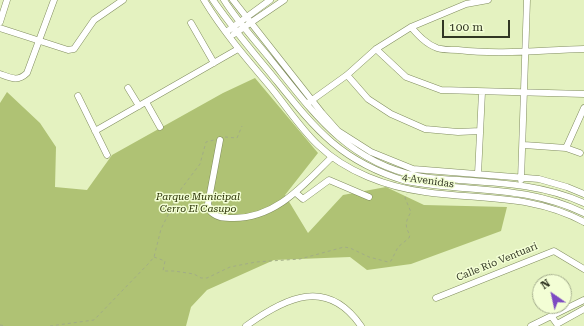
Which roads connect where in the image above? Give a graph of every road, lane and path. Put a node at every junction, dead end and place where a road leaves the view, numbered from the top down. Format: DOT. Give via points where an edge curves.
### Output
graph roads {
  1 [pos="7,0"];
  2 [pos="54,0"];
  3 [pos="123,0"];
  4 [pos="204,0"];
  5 [pos="213,0"];
  6 [pos="224,0"];
  7 [pos="233,0"];
  8 [pos="270,0"];
  9 [pos="284,0"];
  10 [pos="488,0"];
  11 [pos="527,0"];
  12 [pos="0,22"];
  13 [pos="244,22"];
  14 [pos="191,23"];
  15 [pos="411,27"];
  16 [pos="0,28"];
  17 [pos="234,30"];
  18 [pos="228,35"];
  19 [pos="39,40"];
  20 [pos="238,49"];
  21 [pos="376,49"];
  22 [pos="584,49"];
  23 [pos="526,50"];
  24 [pos="214,63"];
  25 [pos="0,74"];
  26 [pos="347,75"];
  27 [pos="128,88"];
  28 [pos="482,92"];
  29 [pos="524,93"];
  30 [pos="584,94"];
  31 [pos="78,96"];
  32 [pos="146,102"];
  33 [pos="308,102"];
  34 [pos="139,106"];
  35 [pos="584,108"];
  36 [pos="299,109"];
  37 [pos="292,115"];
  38 [pos="242,126"];
  39 [pos="160,127"];
  40 [pos="95,131"];
  41 [pos="480,131"];
  42 [pos="220,139"];
  43 [pos="524,145"];
  44 [pos="566,148"];
  45 [pos="580,153"];
  46 [pos="107,155"];
  47 [pos="332,157"];
  48 [pos="478,174"];
  49 [pos="521,177"];
  50 [pos="521,185"];
  51 [pos="409,190"];
  52 [pos="519,192"];
  53 [pos="296,193"];
  54 [pos="584,194"];
  55 [pos="369,197"];
  56 [pos="518,200"];
  57 [pos="584,203"];
  58 [pos="584,212"];
  59 [pos="584,222"];
  60 [pos="154,257"];
  61 [pos="584,269"];
  62 [pos="436,298"];
  63 [pos="584,300"];
  64 [pos="584,309"];
  65 [pos="552,317"];
  66 [pos="0,325"];
  67 [pos="6,326"];
  68 [pos="50,326"];
  69 [pos="246,326"];
  70 [pos="362,326"];
  71 [pos="531,326"];
  1 -- 12 [label="street"];
  2 -- 19 [label="street"];
  3 -- 19 [label="street" via="100,14 74,49 68,50"];
  4 -- 18 [label="street, 4 Avenidas"];
  5 -- 17 [label="street, 4 Avenidas"];
  6 -- 13 [label="street, 4 Avenidas"];
  7 -- 13 [label="street, 4 Avenidas"];
  8 -- 13 [label="street"];
  9 -- 13 [label="street"];
  10 -- 15 [label="street" via="466,4"];
  11 -- 23 [label="street"];
  13 -- 17 [label="street"];
  13 -- 33 [label="street, 4 Avenidas"];
  14 -- 24 [label="street"];
  15 -- 21 [label="street"];
  15 -- 23 [label="street" via="421,38 437,48 469,52"];
  16 -- 19 [label="street"];
  17 -- 18 [label="street"];
  17 -- 36 [label="street, 4 Avenidas"];
  18 -- 20 [label="street, 4 Avenidas"];
  19 -- 25 [label="street" via="27,73 22,78 17,80"];
  20 -- 24 [label="street"];
  20 -- 37 [label="street, 4 Avenidas"];
  21 -- 26 [label="street"];
  21 -- 28 [label="street" via="406,77 441,90"];
  22 -- 23 [label="street"];
  23 -- 29 [label="street"];
  24 -- 32 [label="street"];
  26 -- 33 [label="street"];
  26 -- 41 [label="street" via="368,99 391,114 425,129"];
  27 -- 34 [label="street"];
  28 -- 29 [label="street"];
  28 -- 41 [label="street"];
  29 -- 30 [label="street"];
  29 -- 43 [label="street"];
  31 -- 40 [label="street"];
  32 -- 34 [label="street"];
  32 -- 39 [label="street"];
  33 -- 36 [label="street"];
  33 -- 48 [label="street, 4 Avenidas" via="351,141 402,166 426,171"];
  33 -- 50 [label="street, 4 Avenidas" via="332,133 343,142 360,153 398,170 431,178"];
  34 -- 40 [label="street"];
  35 -- 44 [label="street"];
  36 -- 37 [label="street"];
  36 -- 52 [label="street, 4 Avenidas" via="337,148 390,177 420,184"];
  37 -- 47 [label="street, 4 Avenidas" via="309,136"];
  38 -- 42 [label="path" via="237,138"];
  40 -- 46 [label="street"];
  41 -- 48 [label="street"];
  42 -- 53 [label="street" via="208,204 215,216 242,218 265,212"];
  42 -- 60 [label="path" via="206,142 200,164 181,189 160,229"];
  43 -- 44 [label="street"];
  43 -- 49 [label="street"];
  44 -- 45 [label="street"];
  47 -- 51 [label="street, 4 Avenidas" via="370,178"];
  47 -- 53 [label="street"];
  48 -- 49 [label="street, 4 Avenidas"];
  49 -- 50 [label="street"];
  49 -- 54 [label="street, 4 Avenidas" via="554,183"];
  50 -- 52 [label="street"];
  50 -- 57 [label="street, 4 Avenidas" via="551,191"];
  51 -- 56 [label="street, 4 Avenidas"];
  51 -- 60 [label="path" via="405,198 411,212 406,219 410,235 388,262 344,247 300,259 256,262 230,267 207,278 201,278 163,270 165,261"];
  52 -- 56 [label="street"];
  52 -- 58 [label="street, 4 Avenidas" via="549,199"];
  53 -- 55 [label="street" via="303,199 329,180"];
  56 -- 59 [label="street, 4 Avenidas" via="551,208"];
  60 -- 68 [label="path" via="94,320"];
  61 -- 62 [label="street, Calle Río Ventuari" via="554,251"];
  63 -- 65 [label="street"];
  64 -- 65 [label="street" via="557,324"];
  65 -- 71 [label="street"];
  66 -- 67 [label="path"];
  69 -- 70 [label="street" via="276,305 297,297 332,300 352,313"];
}
